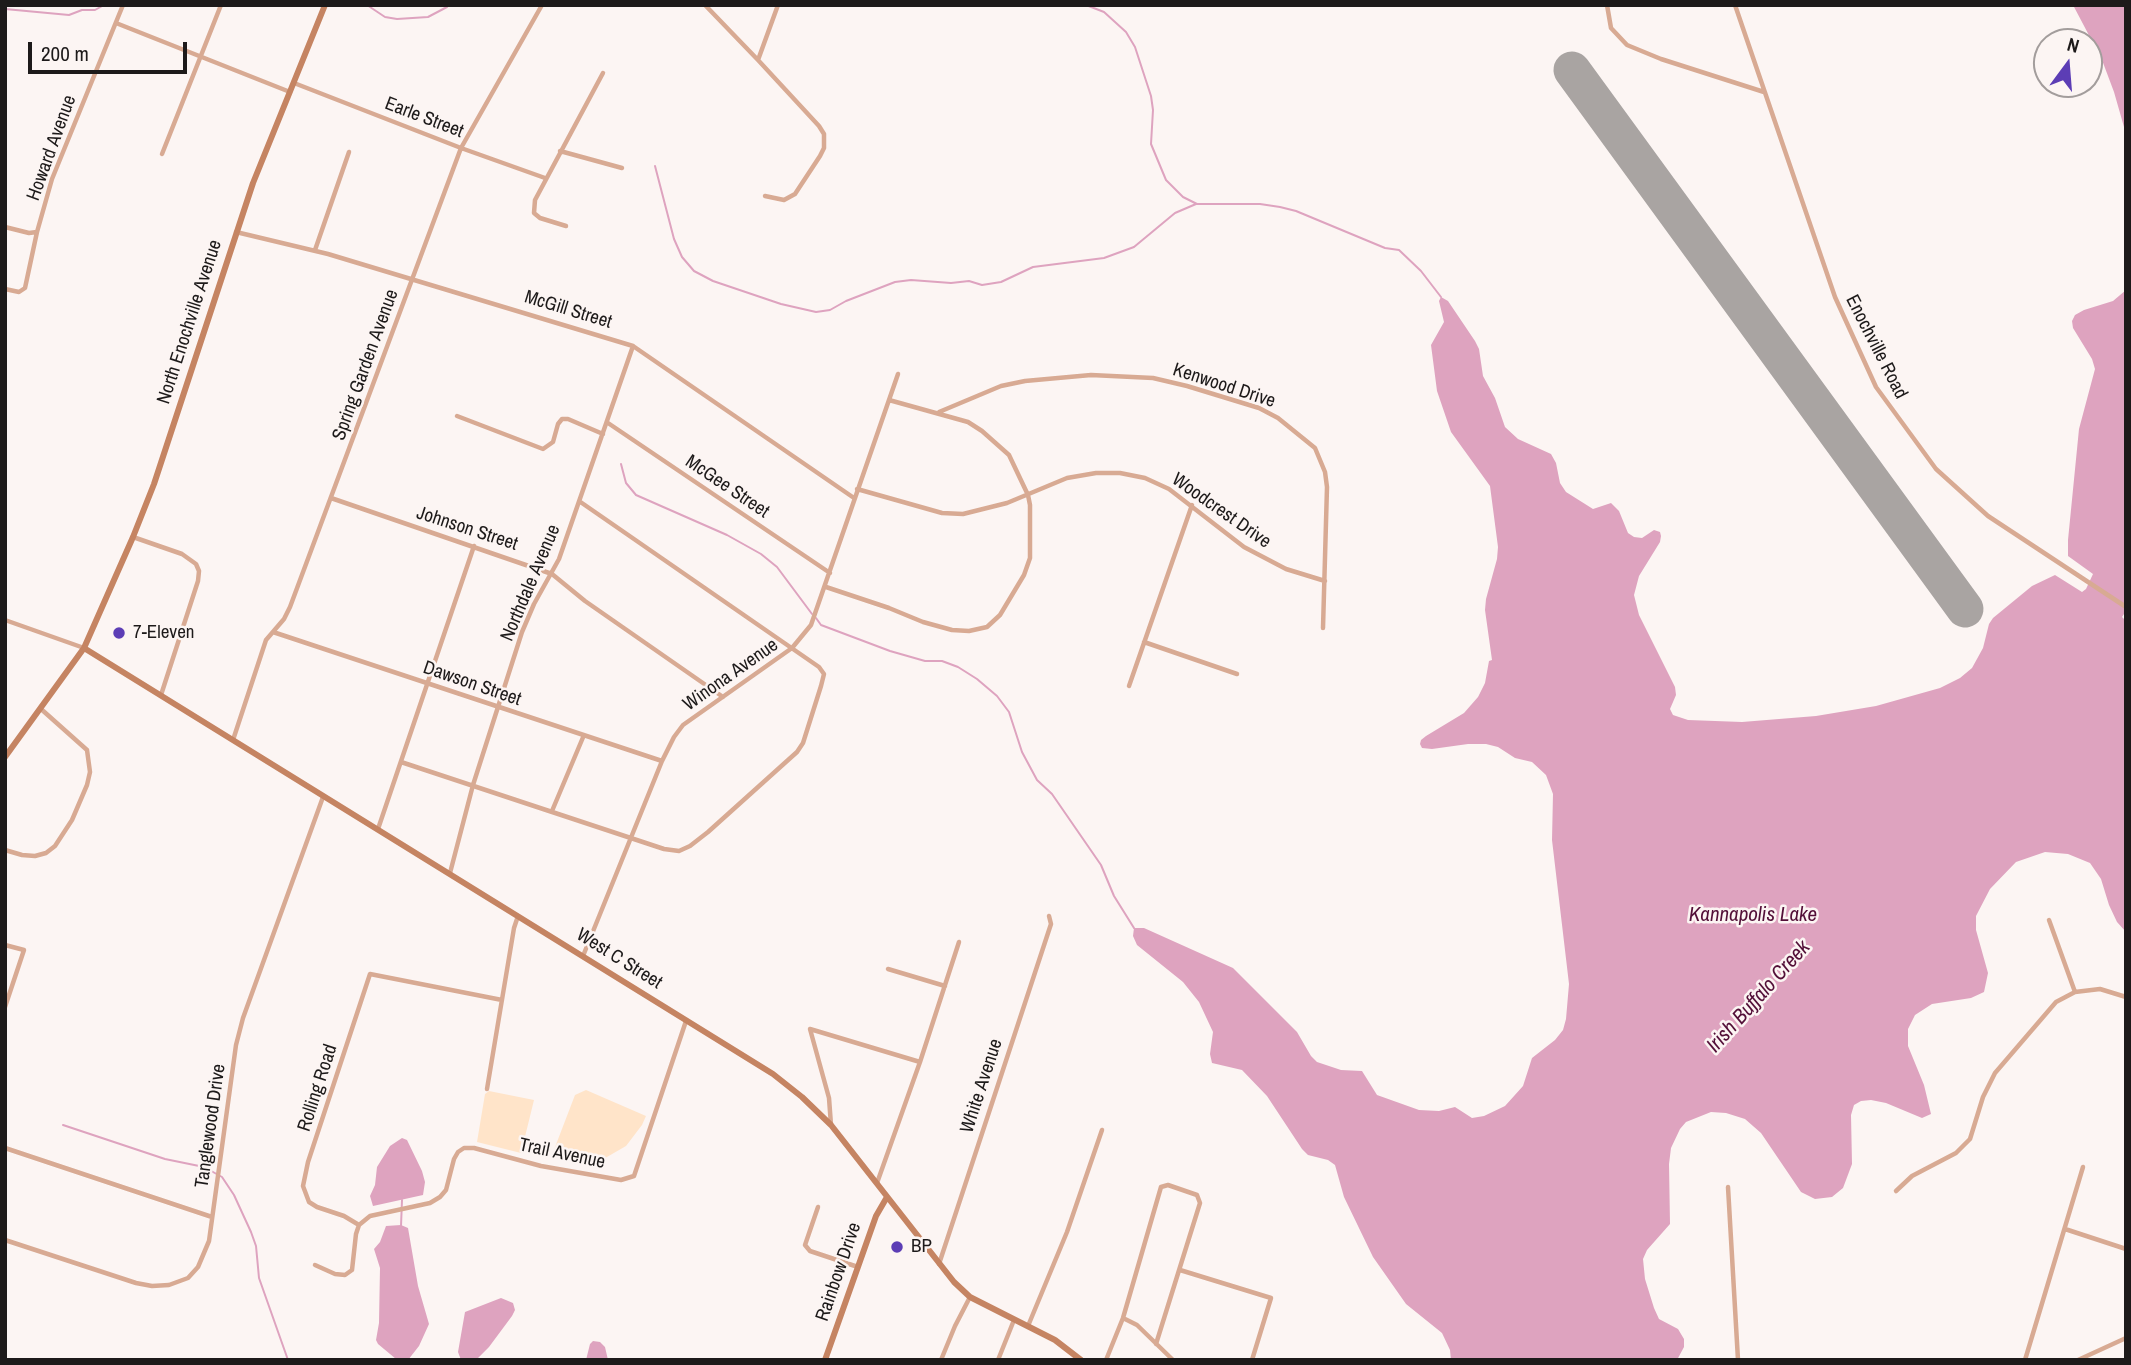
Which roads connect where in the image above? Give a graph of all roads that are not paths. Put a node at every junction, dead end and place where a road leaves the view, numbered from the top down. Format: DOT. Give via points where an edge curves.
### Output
graph roads {
  1 [pos="123,5"];
  2 [pos="221,5"];
  3 [pos="325,5"];
  4 [pos="542,5"];
  5 [pos="705,5"];
  6 [pos="778,5"];
  7 [pos="1607,5"];
  8 [pos="1734,5"];
  9 [pos="116,23"];
  10 [pos="201,56"];
  11 [pos="758,60"];
  12 [pos="603,73"];
  13 [pos="294,83"];
  14 [pos="290,92"];
  15 [pos="1764,92"];
  16 [pos="461,148"];
  17 [pos="349,152"];
  18 [pos="560,152"];
  19 [pos="162,154"];
  20 [pos="622,168"];
  21 [pos="545,178"];
  22 [pos="765,196"];
  23 [pos="566,226"];
  24 [pos="5,227"];
  25 [pos="37,232"];
  26 [pos="236,232"];
  27 [pos="315,251"];
  28 [pos="413,278"];
  29 [pos="5,289"];
  30 [pos="634,346"];
  31 [pos="898,374"];
  32 [pos="889,400"];
  33 [pos="939,412"];
  34 [pos="457,416"];
  35 [pos="608,423"];
  36 [pos="603,434"];
  37 [pos="858,489"];
  38 [pos="1028,495"];
  39 [pos="331,498"];
  40 [pos="854,498"];
  41 [pos="579,500"];
  42 [pos="1192,505"];
  43 [pos="133,537"];
  44 [pos="474,546"];
  45 [pos="830,573"];
  46 [pos="552,574"];
  47 [pos="1325,581"];
  48 [pos="826,587"];
  49 [pos="2126,607"];
  50 [pos="5,620"];
  51 [pos="1323,628"];
  52 [pos="273,632"];
  53 [pos="1144,642"];
  54 [pos="84,648"];
  55 [pos="792,648"];
  56 [pos="1237,674"];
  57 [pos="427,684"];
  58 [pos="1129,687"];
  59 [pos="160,696"];
  60 [pos="723,696"];
  61 [pos="498,708"];
  62 [pos="41,709"];
  63 [pos="583,735"];
  64 [pos="233,740"];
  65 [pos="5,757"];
  66 [pos="662,761"];
  67 [pos="401,762"];
  68 [pos="473,785"];
  69 [pos="324,796"];
  70 [pos="552,811"];
  71 [pos="378,829"];
  72 [pos="632,838"];
  73 [pos="5,850"];
  74 [pos="450,873"];
  75 [pos="518,915"];
  76 [pos="1049,916"];
  77 [pos="2049,920"];
  78 [pos="959,942"];
  79 [pos="5,944"];
  80 [pos="583,956"];
  81 [pos="888,969"];
  82 [pos="945,986"];
  83 [pos="2075,992"];
  84 [pos="2126,997"];
  85 [pos="502,1000"];
  86 [pos="5,1007"];
  87 [pos="686,1020"];
  88 [pos="920,1062"];
  89 [pos="488,1089"];
  90 [pos="831,1125"];
  91 [pos="1102,1130"];
  92 [pos="5,1148"];
  93 [pos="2083,1167"];
  94 [pos="877,1183"];
  95 [pos="1728,1187"];
  96 [pos="1896,1191"];
  97 [pos="887,1197"];
  98 [pos="818,1207"];
  99 [pos="212,1217"];
  100 [pos="359,1225"];
  101 [pos="2065,1229"];
  102 [pos="5,1240"];
  103 [pos="2126,1249"];
  104 [pos="315,1265"];
  105 [pos="939,1265"];
  106 [pos="858,1267"];
  107 [pos="1180,1270"];
  108 [pos="971,1297"];
  109 [pos="1123,1318"];
  110 [pos="1014,1320"];
  111 [pos="1028,1326"];
  112 [pos="2126,1338"];
  113 [pos="1156,1344"];
  114 [pos="825,1360"];
  115 [pos="941,1360"];
  116 [pos="998,1360"];
  117 [pos="1081,1360"];
  118 [pos="1106,1360"];
  119 [pos="1173,1360"];
  120 [pos="1252,1360"];
  121 [pos="1738,1360"];
  122 [pos="2025,1360"];
  123 [pos="2078,1360"];
  1 -- 9 [label="street, Howard Avenue"];
  2 -- 10 [label="street"];
  3 -- 13 [label="main road, North Enochville Avenue"];
  4 -- 16 [label="street, Spring Garden Avenue"];
  5 -- 11 [label="street"];
  6 -- 11 [label="street"];
  7 -- 15 [label="street" via="1611,28 1627,45"];
  8 -- 15 [label="street, Enochville Road"];
  9 -- 10 [label="street"];
  9 -- 25 [label="street, Howard Avenue" via="52,179"];
  10 -- 14 [label="street"];
  10 -- 19 [label="street"];
  11 -- 22 [label="street" via="819,126 825,141 820,156 791,197"];
  12 -- 18 [label="street"];
  13 -- 14 [label="main road, North Enochville Avenue"];
  13 -- 16 [label="street, Earle Street"];
  14 -- 26 [label="main road, North Enochville Avenue"];
  15 -- 49 [label="street, Enochville Road" via="1835,297 1876,387 1936,470 1988,516"];
  16 -- 21 [label="street, Earle Street"];
  16 -- 28 [label="street, Spring Garden Avenue"];
  17 -- 27 [label="street"];
  18 -- 20 [label="street"];
  18 -- 21 [label="street"];
  21 -- 23 [label="street" via="534,213"];
  24 -- 25 [label="street"];
  25 -- 29 [label="street, Howard Avenue" via="25,288 19,292"];
  26 -- 27 [label="street, McGill Street"];
  26 -- 43 [label="main road, North Enochville Avenue"];
  27 -- 28 [label="street, McGill Street"];
  28 -- 30 [label="street, McGill Street"];
  28 -- 39 [label="street, Spring Garden Avenue"];
  30 -- 35 [label="street, Northdale Avenue"];
  30 -- 40 [label="street, McGill Street"];
  31 -- 32 [label="street, Winona Avenue"];
  32 -- 33 [label="street"];
  32 -- 37 [label="street, Winona Avenue"];
  33 -- 38 [label="street" via="968,422 997,443 1009,455"];
  33 -- 47 [label="street, Kenwood Drive" via="1001,386 1091,375 1153,378 1259,408 1315,448 1325,472"];
  34 -- 36 [label="street" via="544,449 553,442 562,419"];
  35 -- 36 [label="street, Northdale Avenue"];
  35 -- 45 [label="street, McGee Street"];
  36 -- 41 [label="street, Northdale Avenue"];
  37 -- 38 [label="street, Woodcrest Drive" via="942,513 963,514"];
  37 -- 40 [label="street, Winona Avenue"];
  38 -- 42 [label="street, Woodcrest Drive" via="1067,478 1120,473 1145,478"];
  38 -- 48 [label="street" via="1030,558 1012,598 987,627 952,630"];
  39 -- 44 [label="street, Johnson Street"];
  39 -- 52 [label="street, Spring Garden Avenue" via="290,607"];
  40 -- 45 [label="street, Winona Avenue"];
  41 -- 46 [label="street, Northdale Avenue"];
  41 -- 55 [label="street"];
  42 -- 47 [label="street, Woodcrest Drive" via="1266,560"];
  42 -- 53 [label="street"];
  43 -- 54 [label="main road, North Enochville Avenue"];
  43 -- 59 [label="street" via="182,554 199,571"];
  44 -- 46 [label="street, Johnson Street"];
  44 -- 57 [label="street"];
  45 -- 48 [label="street, Winona Avenue"];
  46 -- 60 [label="street, Johnson Street"];
  46 -- 61 [label="street, Northdale Avenue" via="527,617"];
  47 -- 51 [label="street, Kenwood Drive"];
  48 -- 55 [label="street, Winona Avenue" via="811,625"];
  50 -- 54 [label="street"];
  52 -- 57 [label="street, Dawson Street"];
  52 -- 64 [label="street, Spring Garden Avenue" via="265,640"];
  53 -- 56 [label="street"];
  53 -- 58 [label="street"];
  54 -- 59 [label="main road, West C Street"];
  54 -- 62 [label="main road, North Enochville Avenue"];
  55 -- 60 [label="street, Winona Avenue"];
  55 -- 72 [label="street" via="824,674 797,752 690,846 679,851 664,849"];
  57 -- 61 [label="street, Dawson Street"];
  57 -- 67 [label="street"];
  59 -- 64 [label="main road, West C Street"];
  60 -- 66 [label="street, Winona Avenue" via="684,725"];
  61 -- 63 [label="street, Dawson Street"];
  61 -- 68 [label="street, Northdale Avenue"];
  62 -- 65 [label="main road, North Enochville Avenue"];
  62 -- 73 [label="street" via="87,750 88,785 63,835 46,853 22,855"];
  63 -- 66 [label="street, Dawson Street"];
  63 -- 70 [label="street"];
  64 -- 69 [label="main road, West C Street"];
  66 -- 72 [label="street, Winona Avenue"];
  67 -- 68 [label="street"];
  67 -- 71 [label="street"];
  68 -- 70 [label="street"];
  68 -- 74 [label="street, Northdale Avenue"];
  69 -- 71 [label="main road, West C Street"];
  69 -- 99 [label="street, Tanglewood Drive" via="243,1018"];
  70 -- 72 [label="street"];
  71 -- 74 [label="main road, West C Street"];
  72 -- 80 [label="street, Winona Avenue"];
  74 -- 75 [label="main road, West C Street"];
  75 -- 80 [label="main road, West C Street"];
  75 -- 85 [label="street"];
  76 -- 105 [label="street, White Avenue" via="1051,924"];
  77 -- 83 [label="street"];
  78 -- 82 [label="street"];
  79 -- 86 [label="street" via="24,950"];
  80 -- 87 [label="main road, West C Street"];
  81 -- 82 [label="street"];
  82 -- 88 [label="street"];
  83 -- 84 [label="street" via="2100,989"];
  83 -- 96 [label="street" via="2056,1002 1995,1073 1970,1139"];
  85 -- 89 [label="street"];
  85 -- 100 [label="street, Rolling Road" via="370,974 303,1186 309,1202 317,1208"];
  87 -- 90 [label="main road, West C Street" via="773,1074"];
  87 -- 100 [label="street, Trail Avenue" via="634,1176 621,1180 464,1148 454,1159 440,1197 370,1216"];
  88 -- 90 [label="street" via="810,1029 829,1098"];
  88 -- 94 [label="street"];
  90 -- 94 [label="main road, West C Street"];
  91 -- 111 [label="street"];
  92 -- 99 [label="street"];
  93 -- 101 [label="street"];
  94 -- 97 [label="main road, West C Street"];
  95 -- 121 [label="street"];
  97 -- 105 [label="main road, West C Street"];
  97 -- 106 [label="main road, Rainbow Drive"];
  98 -- 106 [label="street" via="805,1245 810,1251"];
  99 -- 102 [label="street, Tanglewood Drive" via="209,1241 198,1267 188,1278 152,1286"];
  100 -- 104 [label="street" via="352,1270 335,1274"];
  101 -- 103 [label="street"];
  101 -- 122 [label="street"];
  105 -- 108 [label="main road, West C Street"];
  106 -- 114 [label="main road, Rainbow Drive"];
  107 -- 109 [label="street" via="1200,1203 1197,1195 1168,1185 1161,1187"];
  107 -- 113 [label="street"];
  107 -- 120 [label="street" via="1271,1298"];
  108 -- 110 [label="main road, West C Street"];
  108 -- 115 [label="street"];
  109 -- 113 [label="street"];
  109 -- 118 [label="street"];
  110 -- 111 [label="main road, West C Street"];
  110 -- 116 [label="street"];
  111 -- 117 [label="main road, West C Street"];
  112 -- 123 [label="street"];
  113 -- 119 [label="street"];
}
